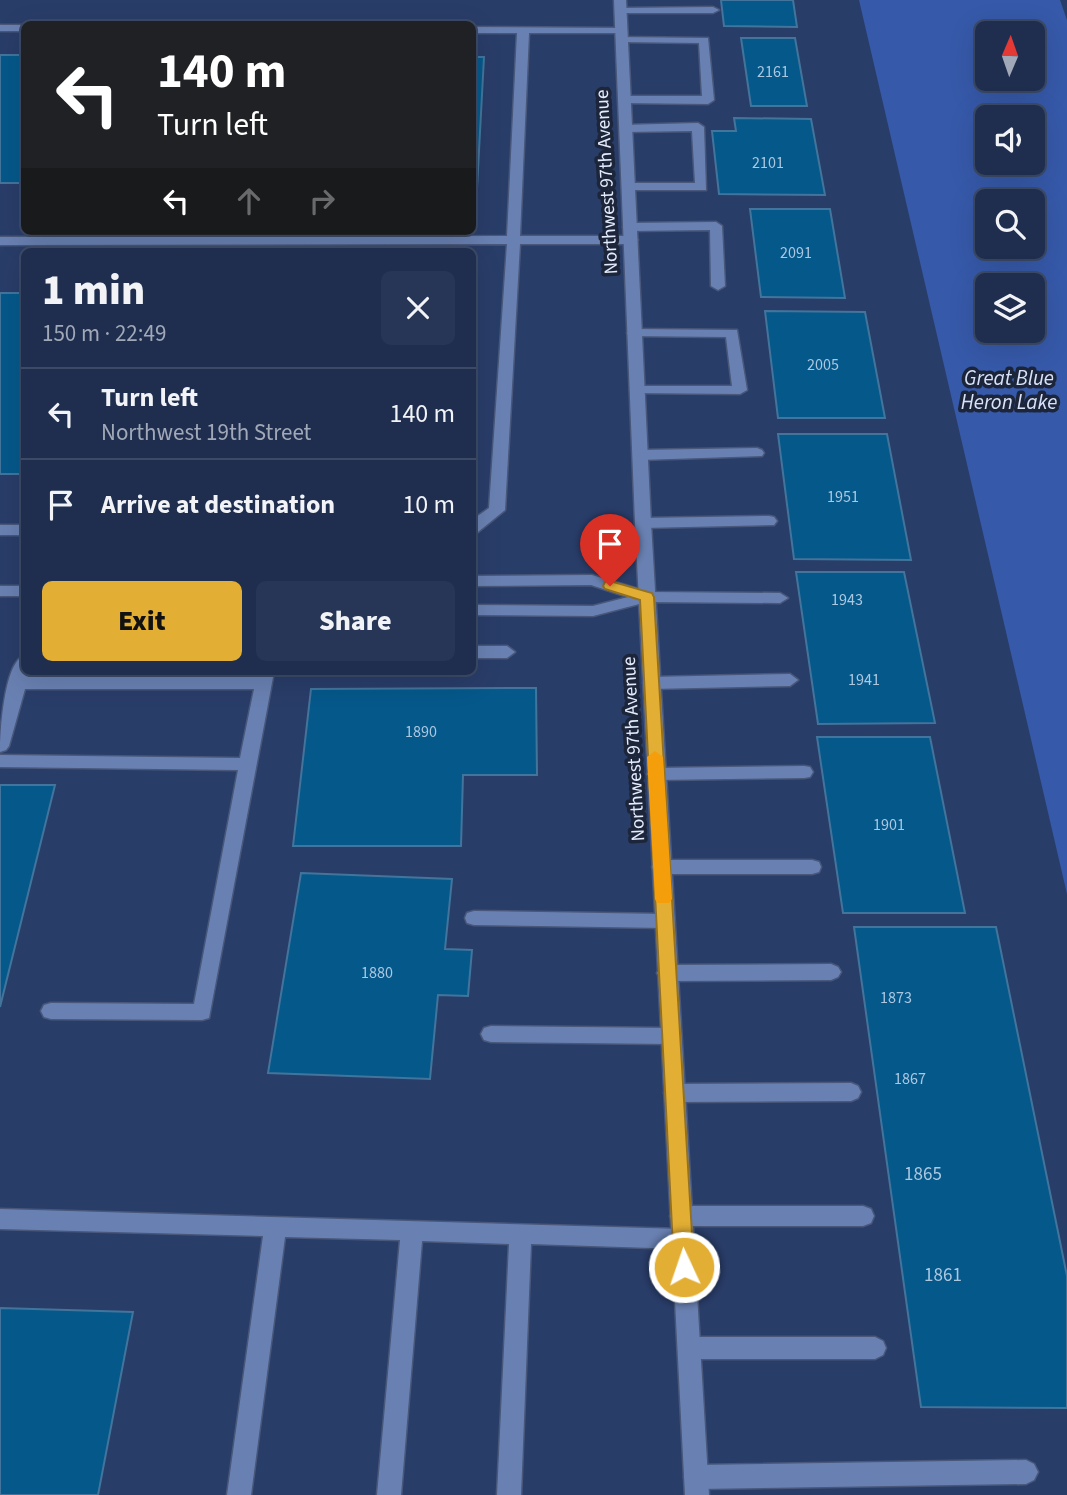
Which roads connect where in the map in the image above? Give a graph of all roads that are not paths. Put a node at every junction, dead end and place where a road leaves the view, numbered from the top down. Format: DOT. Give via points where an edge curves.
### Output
graph roads {
  1 [pos="621,5"];
  2 [pos="688,5"];
  3 [pos="713,10"];
  4 [pos="0,28"];
  5 [pos="21,28"];
  6 [pos="476,30"];
  7 [pos="523,30"];
  8 [pos="622,35"];
  9 [pos="624,100"];
  10 [pos="626,128"];
  11 [pos="628,187"];
  12 [pos="631,233"];
  13 [pos="0,240"];
  14 [pos="513,240"];
  15 [pos="718,286"];
  16 [pos="634,333"];
  17 [pos="637,390"];
  18 [pos="757,453"];
  19 [pos="640,455"];
  20 [pos="769,521"];
  21 [pos="643,523"];
  22 [pos="476,525"];
  23 [pos="0,530"];
  24 [pos="21,530"];
  25 [pos="476,581"];
  26 [pos="0,591"];
  27 [pos="21,591"];
  28 [pos="647,597"];
  29 [pos="780,598"];
  30 [pos="476,610"];
  31 [pos="476,652"];
  32 [pos="506,652"];
  33 [pos="21,672"];
  34 [pos="265,677"];
  35 [pos="790,680"];
  36 [pos="18,683"];
  37 [pos="651,683"];
  38 [pos="0,746"];
  39 [pos="0,761"];
  40 [pos="248,764"];
  41 [pos="804,772"];
  42 [pos="656,774"];
  43 [pos="661,867"];
  44 [pos="812,867"];
  45 [pos="474,918"];
  46 [pos="664,921"];
  47 [pos="667,972"];
  48 [pos="831,972"];
  49 [pos="51,1011"];
  50 [pos="491,1034"];
  51 [pos="671,1036"];
  52 [pos="851,1092"];
  53 [pos="674,1093"];
  54 [pos="681,1216"];
  55 [pos="863,1216"];
  56 [pos="0,1219"];
  57 [pos="275,1227"];
  58 [pos="412,1232"];
  59 [pos="520,1235"];
  60 [pos="682,1239"];
  61 [pos="689,1348"];
  62 [pos="875,1348"];
  63 [pos="1026,1472"];
  64 [pos="696,1486"];
  65 [pos="239,1495"];
  66 [pos="389,1495"];
  67 [pos="509,1495"];
  1 -- 2 [label="street"];
  1 -- 8 [label="street, Northwest 97th Avenue"];
  2 -- 3 [label="street"];
  4 -- 5 [label="street"];
  6 -- 7 [label="street"];
  7 -- 8 [label="street"];
  7 -- 14 [label="street"];
  8 -- 9 [label="street, Northwest 97th Avenue"];
  8 -- 9 [label="street" via="704,40 708,100"];
  9 -- 10 [label="street, Northwest 97th Avenue"];
  10 -- 11 [label="street, Northwest 97th Avenue"];
  10 -- 11 [label="street" via="698,127 702,187"];
  11 -- 12 [label="street, Northwest 97th Avenue"];
  12 -- 14 [label="street"];
  12 -- 15 [label="street" via="716,226"];
  12 -- 16 [label="street, Northwest 97th Avenue"];
  13 -- 14 [label="street"];
  14 -- 22 [label="street" via="497,510"];
  16 -- 17 [label="street, Northwest 97th Avenue"];
  16 -- 17 [label="street" via="732,333 740,390"];
  17 -- 19 [label="street, Northwest 97th Avenue"];
  18 -- 19 [label="street"];
  19 -- 21 [label="street, Northwest 97th Avenue"];
  20 -- 21 [label="street"];
  21 -- 28 [label="street, Northwest 97th Avenue"];
  23 -- 24 [label="street"];
  25 -- 28 [label="street" via="592,580"];
  26 -- 27 [label="street"];
  28 -- 29 [label="street"];
  28 -- 30 [label="street" via="593,611"];
  28 -- 37 [label="street, Northwest 97th Avenue"];
  31 -- 32 [label="street"];
  33 -- 36 [label="street"];
  34 -- 36 [label="street"];
  34 -- 40 [label="street"];
  35 -- 37 [label="street"];
  36 -- 38 [label="street"];
  37 -- 42 [label="street, Northwest 97th Avenue"];
  39 -- 40 [label="street"];
  40 -- 49 [label="street" via="202,1012"];
  41 -- 42 [label="street"];
  42 -- 43 [label="street, Northwest 97th Avenue"];
  43 -- 44 [label="street"];
  43 -- 46 [label="street, Northwest 97th Avenue"];
  45 -- 46 [label="street"];
  46 -- 47 [label="street, Northwest 97th Avenue"];
  47 -- 48 [label="street"];
  47 -- 51 [label="street, Northwest 97th Avenue"];
  50 -- 51 [label="street"];
  51 -- 53 [label="street, Northwest 97th Avenue"];
  52 -- 53 [label="street"];
  53 -- 54 [label="street, Northwest 97th Avenue"];
  54 -- 55 [label="street"];
  54 -- 60 [label="street, Northwest 97th Avenue"];
  56 -- 57 [label="street"];
  57 -- 58 [label="street"];
  57 -- 65 [label="street"];
  58 -- 59 [label="street"];
  58 -- 66 [label="street"];
  59 -- 60 [label="street"];
  59 -- 67 [label="street"];
  60 -- 61 [label="street, Northwest 97th Avenue"];
  61 -- 62 [label="street"];
  61 -- 64 [label="street, Northwest 97th Avenue"];
  63 -- 64 [label="street"];
}
